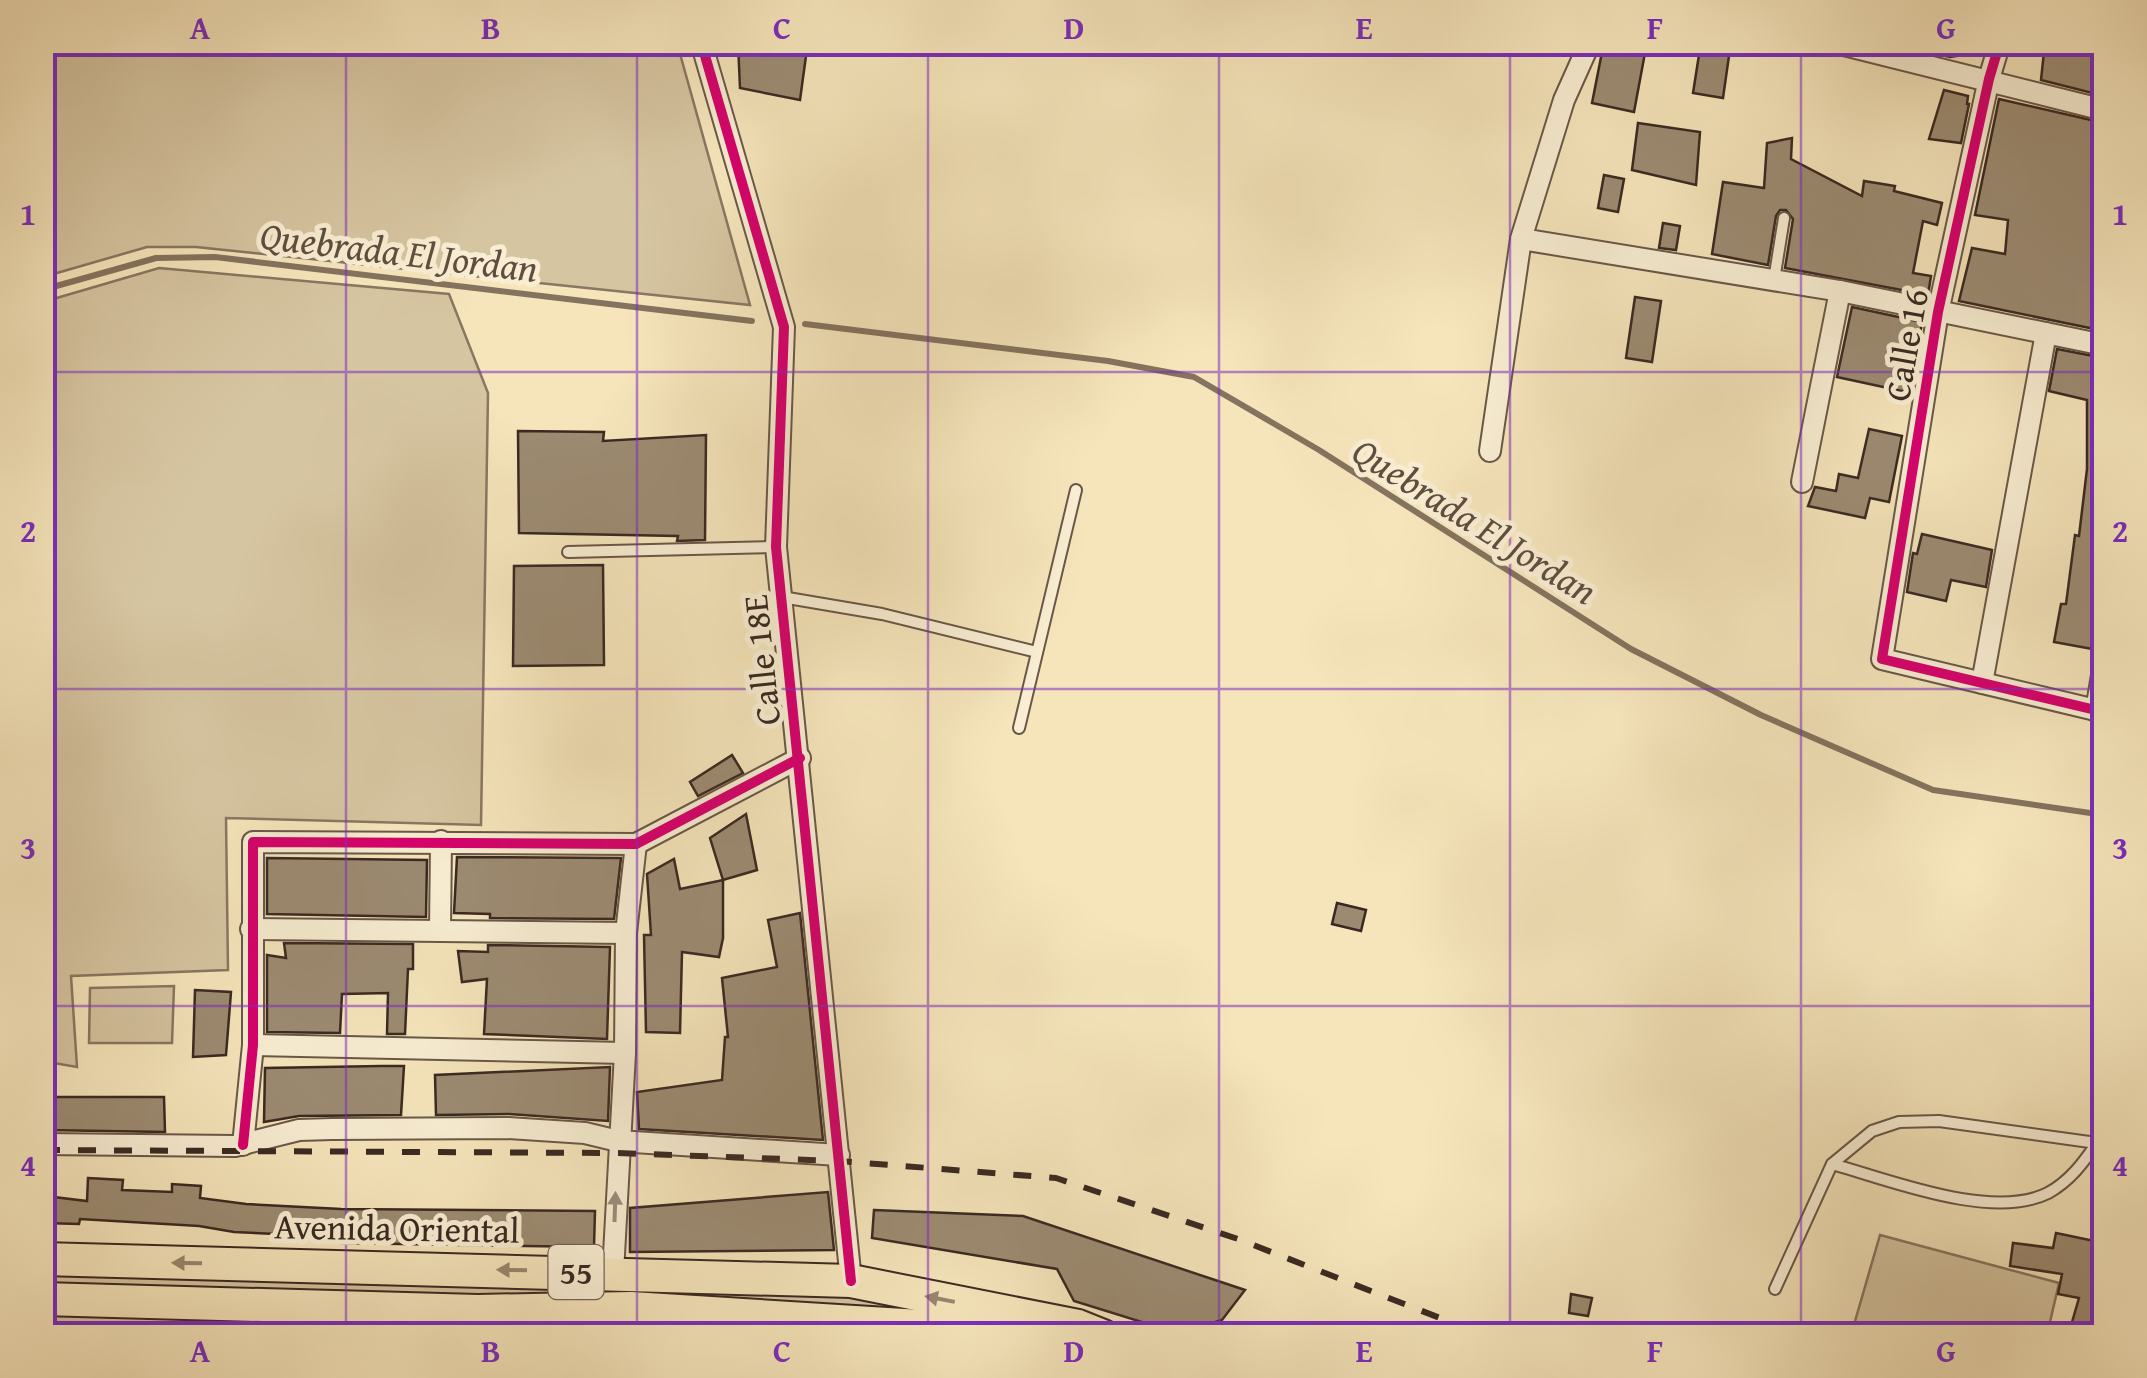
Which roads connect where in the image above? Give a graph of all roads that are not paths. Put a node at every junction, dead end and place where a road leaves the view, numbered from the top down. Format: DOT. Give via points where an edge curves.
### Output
graph roads {
  1 [pos="702,42"];
  2 [pos="1590,42"];
  3 [pos="1832,42"];
  4 [pos="2000,42"];
  5 [pos="1989,79"];
  6 [pos="2104,110"];
  7 [pos="1784,218"];
  8 [pos="1520,239"];
  9 [pos="1774,282"];
  10 [pos="1840,292"];
  11 [pos="1938,312"];
  12 [pos="2046,334"];
  13 [pos="2104,345"];
  14 [pos="1490,451"];
  15 [pos="1802,482"];
  16 [pos="1076,490"];
  17 [pos="776,547"];
  18 [pos="568,552"];
  19 [pos="782,596"];
  20 [pos="1037,652"];
  21 [pos="2104,664"];
  22 [pos="1982,684"];
  23 [pos="2100,712"];
  24 [pos="1020,728"];
  25 [pos="800,758"];
  26 [pos="442,841"];
  27 [pos="636,844"];
  28 [pos="251,929"];
  29 [pos="440,930"];
  30 [pos="626,933"];
  31 [pos="253,1046"];
  32 [pos="624,1053"];
  33 [pos="618,1140"];
  34 [pos="2101,1143"];
  35 [pos="42,1144"];
  36 [pos="243,1145"];
  37 [pos="839,1155"];
  38 [pos="1832,1164"];
  39 [pos="42,1259"];
  40 [pos="613,1273"];
  41 [pos="851,1281"];
  42 [pos="1775,1289"];
  43 [pos="42,1299"];
  44 [pos="936,1331"];
  45 [pos="973,1336"];
  46 [pos="1103,1336"];
  1 -- 17 [label="street, Calle 18E" via="784,327"];
  2 -- 8 [label="street" via="1564,100"];
  3 -- 5 [label="street"];
  4 -- 5 [label="street, Calle 16"];
  5 -- 6 [label="street"];
  5 -- 11 [label="street, Calle 16"];
  7 -- 9 [label="lane"];
  8 -- 9 [label="street"];
  8 -- 14 [label="street"];
  9 -- 10 [label="street"];
  10 -- 11 [label="street"];
  10 -- 15 [label="street"];
  11 -- 12 [label="street"];
  11 -- 22 [label="street, Calle 16" via="1882,659"];
  12 -- 13 [label="street"];
  12 -- 22 [label="street"];
  16 -- 20 [label="lane"];
  17 -- 18 [label="lane"];
  17 -- 19 [label="street, Calle 18E"];
  19 -- 20 [label="lane"];
  19 -- 25 [label="street, Calle 18E"];
  20 -- 24 [label="lane"];
  21 -- 23 [label="street"];
  22 -- 23 [label="street"];
  25 -- 27 [label="street"];
  25 -- 37 [label="street, Calle 18E"];
  26 -- 27 [label="street"];
  26 -- 28 [label="street" via="253,842"];
  26 -- 29 [label="street"];
  27 -- 30 [label="street"];
  28 -- 29 [label="street"];
  28 -- 31 [label="street"];
  29 -- 30 [label="street"];
  30 -- 32 [label="street"];
  31 -- 32 [label="street"];
  31 -- 36 [label="street"];
  32 -- 33 [label="street"];
  33 -- 36 [label="street" via="508,1128 332,1128"];
  33 -- 37 [label="street"];
  40 -- 33 [label="street, one-way"];
  34 -- 38 [label="lane" via="1939,1120 1900,1122 1872,1131"];
  34 -- 38 [label="lane" via="2064,1182 2028,1200 1951,1197"];
  35 -- 36 [label="street"];
  37 -- 41 [label="street, Calle 18E"];
  38 -- 42 [label="lane"];
  40 -- 39 [label="main road, Avenida Oriental / 55, one-way"];
  40 -- 41 [label="main road, Avenida Oriental / 55"];
  46 -- 41 [label="main road, Avenida Oriental / 55, one-way"];
  43 -- 44 [label="main road, 55" via="478,1311 631,1308"];
  44 -- 45 [label="main road, 55"];
}
